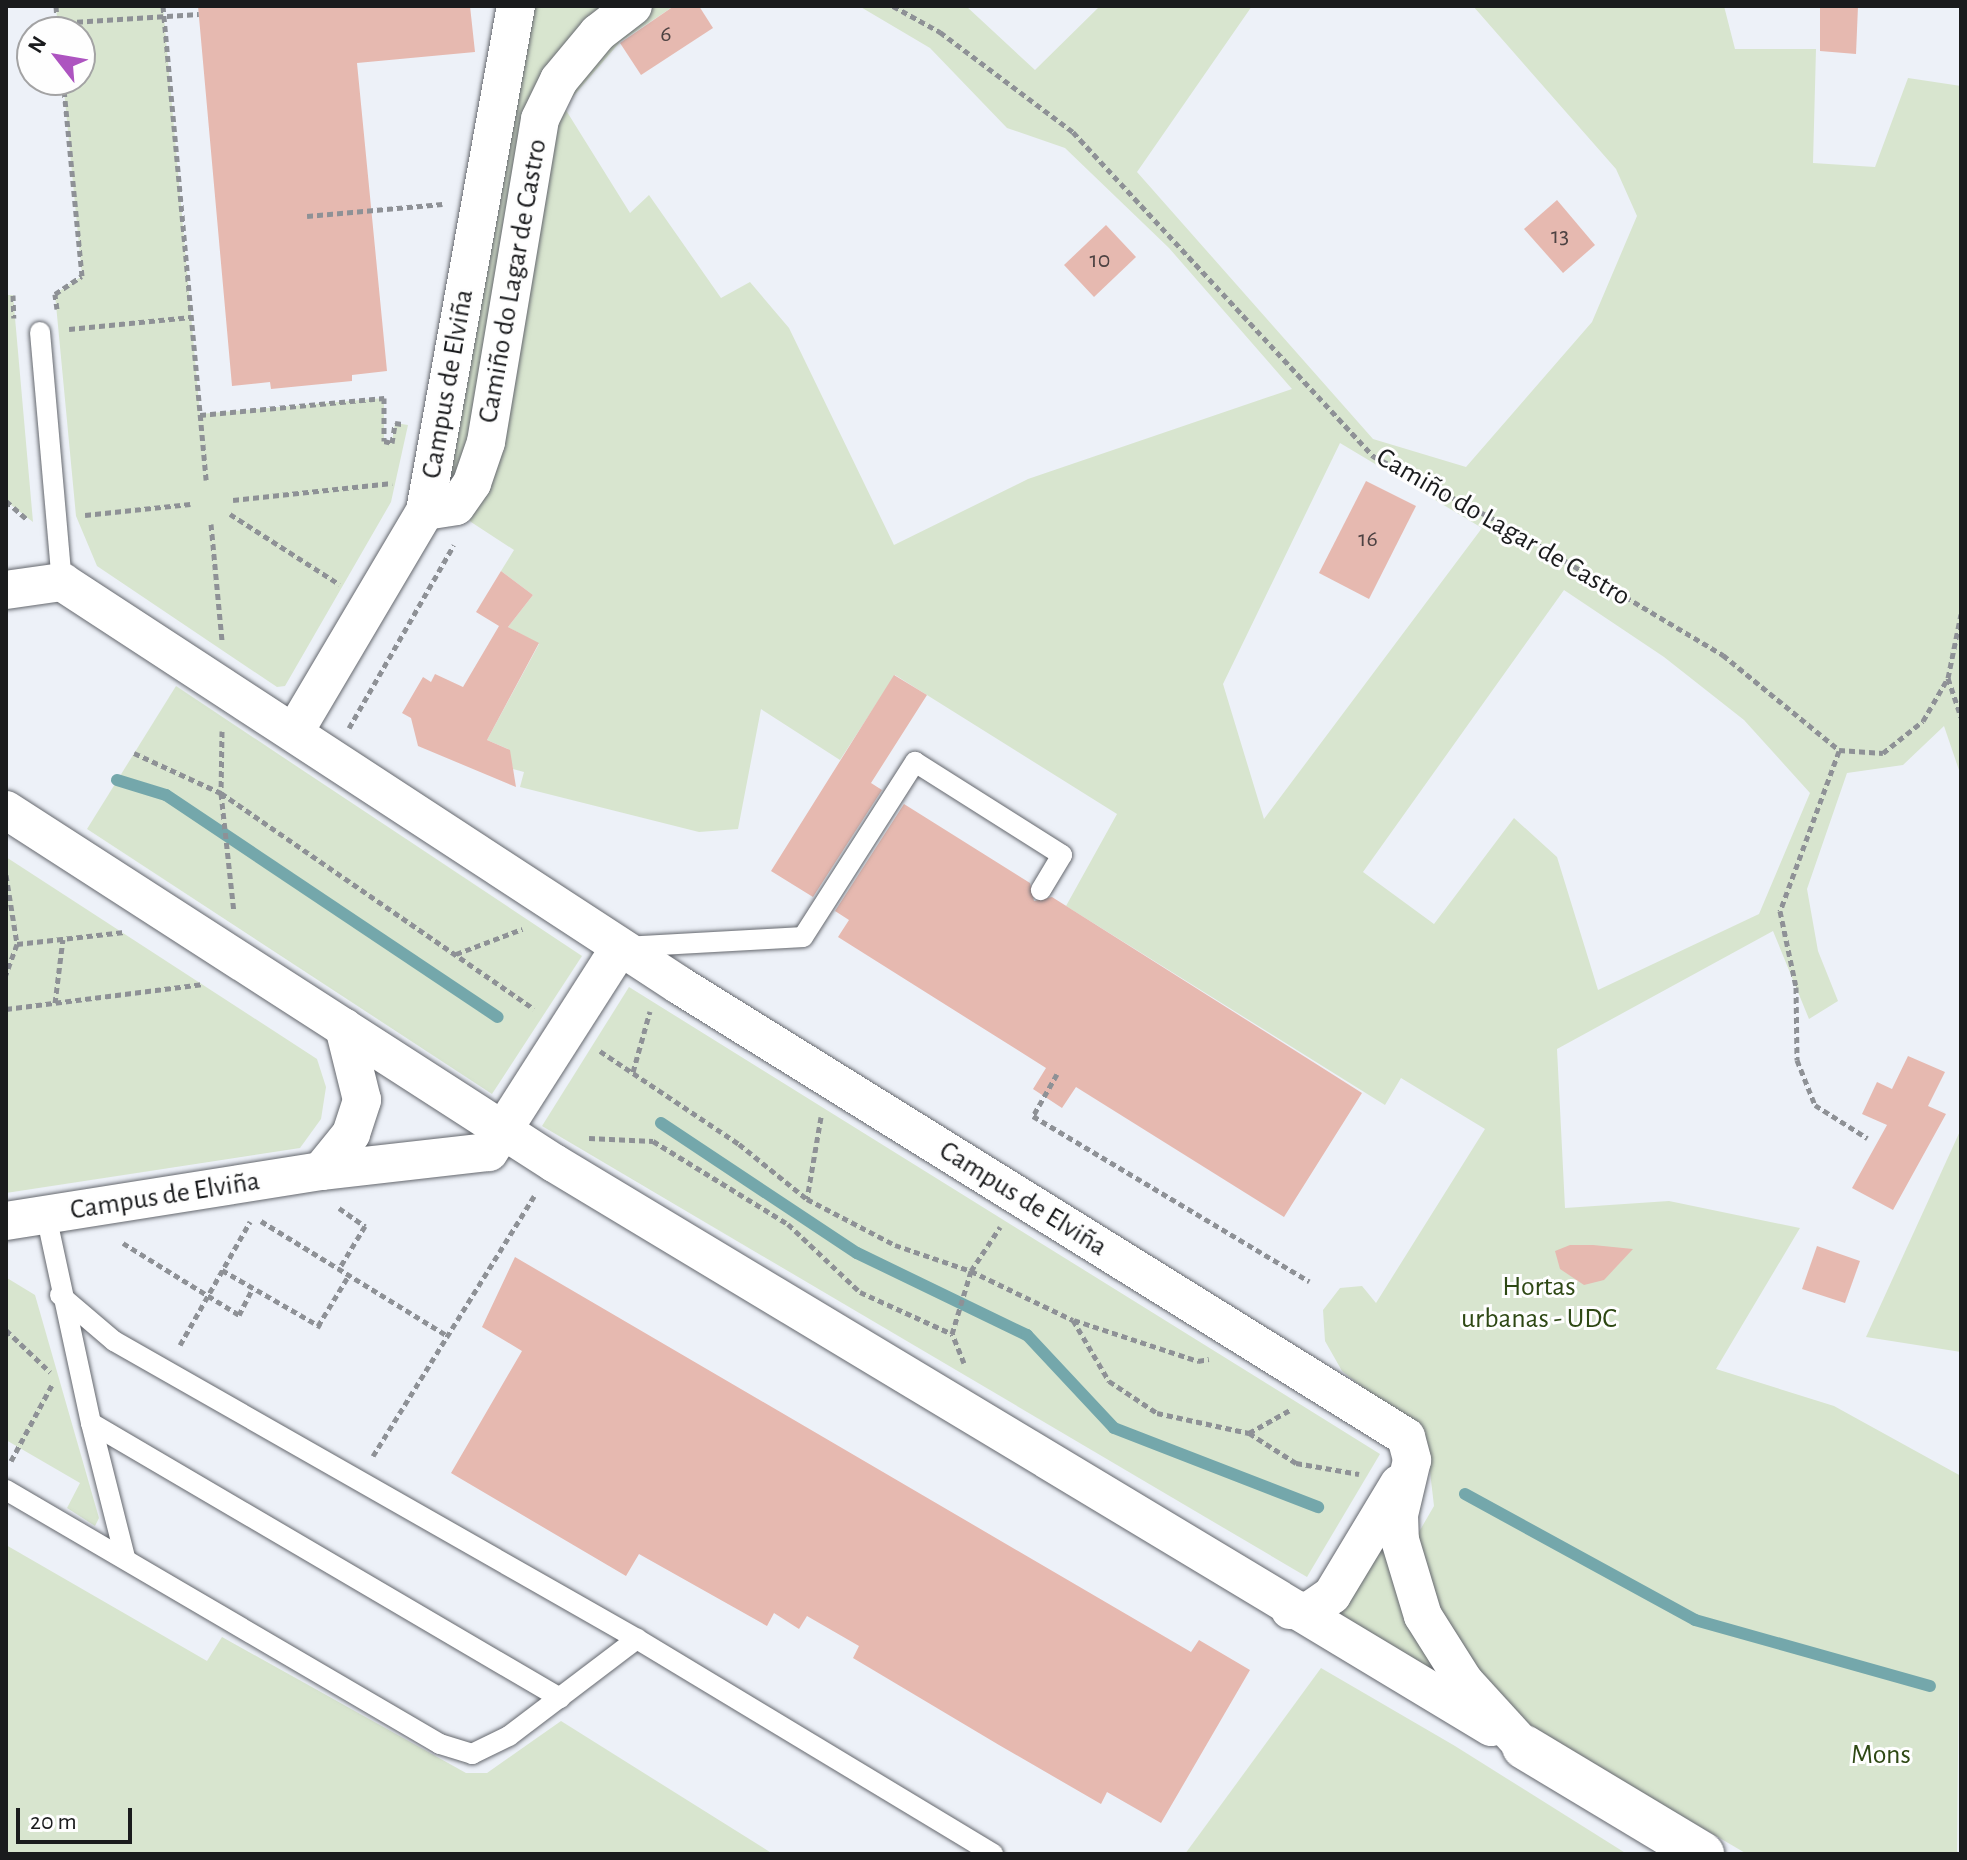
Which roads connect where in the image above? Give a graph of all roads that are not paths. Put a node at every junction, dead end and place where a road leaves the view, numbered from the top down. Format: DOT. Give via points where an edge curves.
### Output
graph roads {
  1 [pos="516,6"];
  2 [pos="633,6"];
  3 [pos="50,331"];
  4 [pos="410,502"];
  5 [pos="62,582"];
  6 [pos="6,590"];
  7 [pos="295,731"];
  8 [pos="6,810"];
  9 [pos="1041,890"];
  10 [pos="620,947"];
  11 [pos="344,1027"];
  12 [pos="505,1132"];
  13 [pos="332,1191"];
  14 [pos="59,1213"];
  15 [pos="7,1222"];
  16 [pos="60,1295"];
  17 [pos="91,1423"];
  18 [pos="1405,1474"];
  19 [pos="6,1490"];
  20 [pos="125,1557"];
  21 [pos="1290,1610"];
  22 [pos="637,1639"];
  23 [pos="560,1698"];
  24 [pos="1524,1747"];
  25 [pos="993,1854"];
  26 [pos="1702,1854"];
  1 -- 4 [label="street, Campus de Elviña"];
  2 -- 4 [label="street, Camiño do Lagar de Castro" via="598,33 559,80 540,119 486,442 472,483 456,506"];
  3 -- 5 [label="lane"];
  4 -- 7 [label="street, Campus de Elviña"];
  5 -- 6 [label="street"];
  5 -- 7 [label="street, Campus de Elviña"];
  7 -- 10 [label="street, Campus de Elviña"];
  8 -- 11 [label="street"];
  9 -- 10 [label="lane" via="1062,855 915,762 803,937"];
  10 -- 12 [label="street, Campus de Elviña"];
  10 -- 18 [label="street, Campus de Elviña" via="1406,1437"];
  11 -- 12 [label="street"];
  11 -- 13 [label="street" via="362,1100"];
  12 -- 13 [label="street, Campus de Elviña" via="489,1152"];
  12 -- 21 [label="street" via="545,1178"];
  13 -- 14 [label="street, Campus de Elviña" via="209,1189"];
  14 -- 15 [label="street, Campus de Elviña"];
  14 -- 16 [label="lane"];
  16 -- 17 [label="lane"];
  16 -- 22 [label="lane" via="95,1330"];
  17 -- 20 [label="lane"];
  17 -- 23 [label="lane"];
  18 -- 21 [label="street" via="1332,1595 1309,1611"];
  18 -- 24 [label="street" via="1400,1540 1423,1616 1464,1681"];
  19 -- 20 [label="lane"];
  20 -- 23 [label="lane" via="440,1744 472,1754 509,1736"];
  21 -- 24 [label="street"];
  22 -- 23 [label="lane"];
  22 -- 25 [label="lane"];
  24 -- 26 [label="street"];
}
